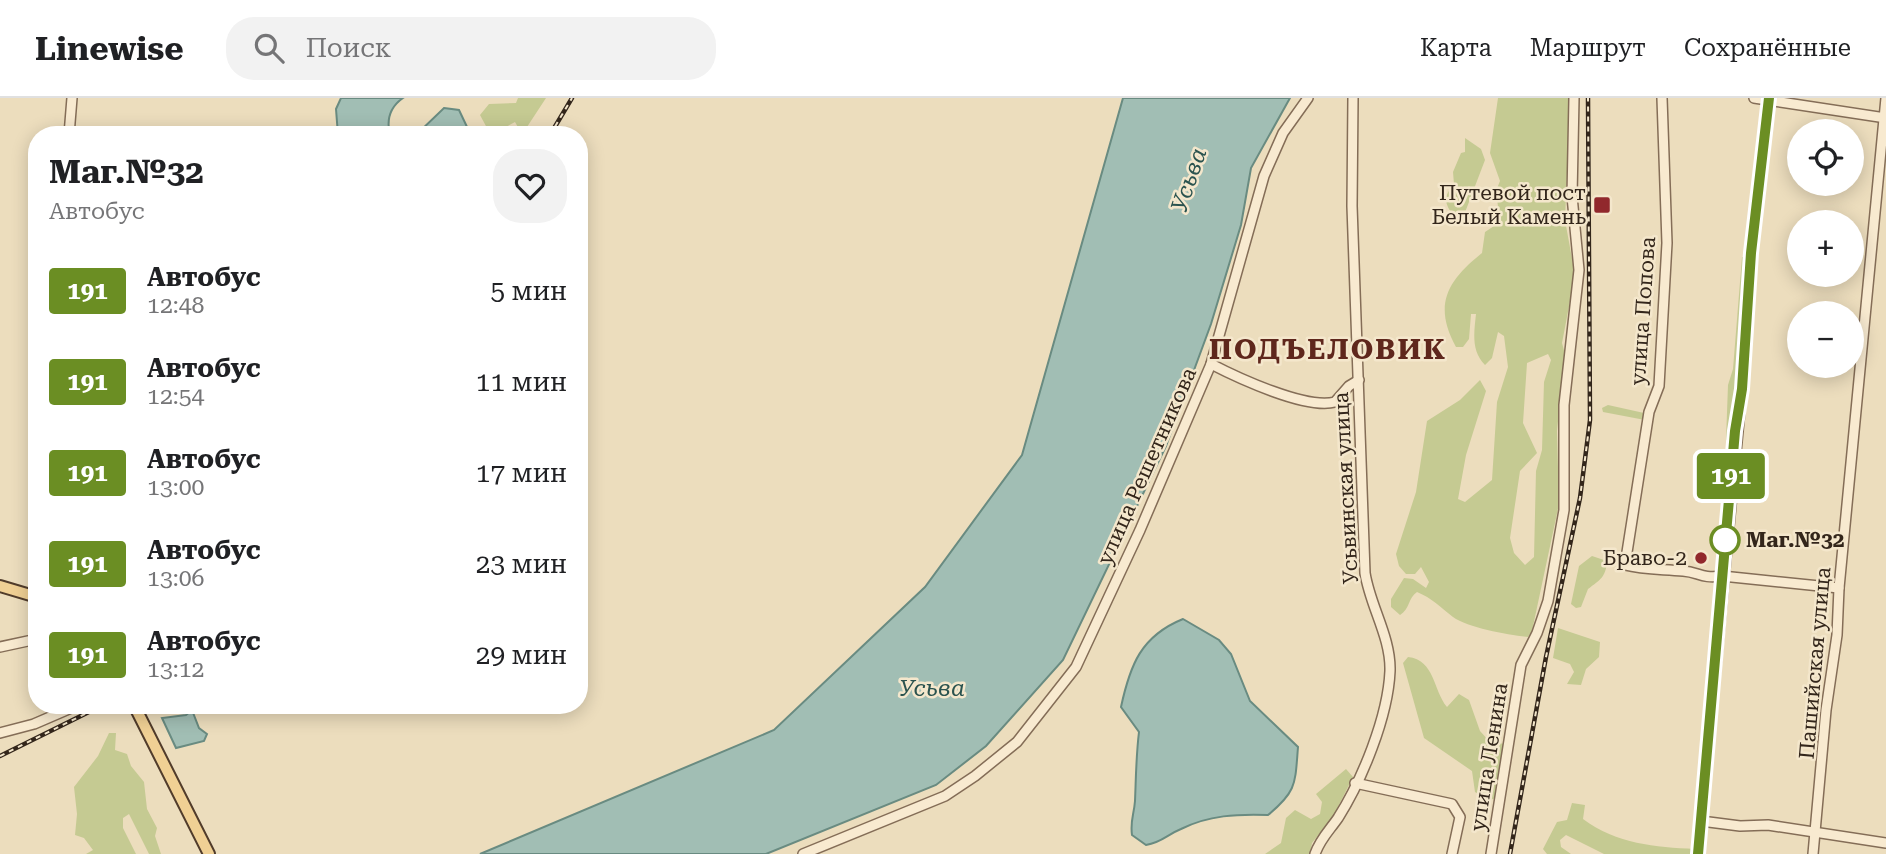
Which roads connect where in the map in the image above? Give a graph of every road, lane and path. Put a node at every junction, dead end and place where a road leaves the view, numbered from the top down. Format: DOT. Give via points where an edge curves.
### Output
graph roads {
  1 [pos="72,98"];
  2 [pos="1308,98"];
  3 [pos="1353,98"];
  4 [pos="1574,98"];
  5 [pos="1662,98"];
  6 [pos="1754,98"];
  7 [pos="1886,98"];
  8 [pos="1769,99"];
  9 [pos="1885,118"];
  10 [pos="70,126"];
  11 [pos="1211,363"];
  12 [pos="1359,380"];
  13 [pos="1722,576"];
  14 [pos="0,586"];
  15 [pos="1839,588"];
  16 [pos="28,594"];
  17 [pos="28,641"];
  18 [pos="0,648"];
  19 [pos="56,714"];
  20 [pos="139,714"];
  21 [pos="0,733"];
  22 [pos="1355,783"];
  23 [pos="1700,821"];
  24 [pos="1816,832"];
  25 [pos="1886,844"];
  26 [pos="209,854"];
  27 [pos="803,854"];
  28 [pos="1315,854"];
  29 [pos="1452,854"];
  30 [pos="1491,854"];
  31 [pos="1698,854"];
  32 [pos="1813,854"];
  1 -- 10 [label="street"];
  2 -- 11 [label="street, улица Решетникова" via="1283,133 1264,176"];
  3 -- 12 [label="street, Усьвинская улица"];
  4 -- 30 [label="street, улица Ленина" via="1572,196 1579,270 1564,405 1564,510 1548,601 1521,665"];
  5 -- 13 [label="street, улица Попова" via="1667,243 1659,386 1649,412 1625,565 1687,571 1703,578"];
  6 -- 8 [label="street"];
  7 -- 9 [label="street, Пашийская улица"];
  8 -- 9 [label="street"];
  8 -- 13 [label="street"];
  9 -- 15 [label="street, Пашийская улица"];
  11 -- 12 [label="street" via="1252,384 1317,405 1335,402"];
  11 -- 27 [label="street, улица Решетникова" via="1076,667 1017,742 945,796"];
  12 -- 22 [label="street, Усьвинская улица" via="1365,573 1367,591 1388,645 1390,671 1382,720"];
  13 -- 15 [label="street"];
  13 -- 23 [label="street"];
  14 -- 16 [label="main road"];
  15 -- 24 [label="street, Пашийская улица"];
  17 -- 18 [label="street"];
  19 -- 21 [label="street"];
  20 -- 26 [label="main road"];
  22 -- 28 [label="street, Усьвинская улица"];
  22 -- 29 [label="street, улица Ленина" via="1452,804 1460,817"];
  23 -- 24 [label="street"];
  23 -- 31 [label="street"];
  24 -- 25 [label="street"];
  24 -- 32 [label="street, Пашийская улица"];
}
